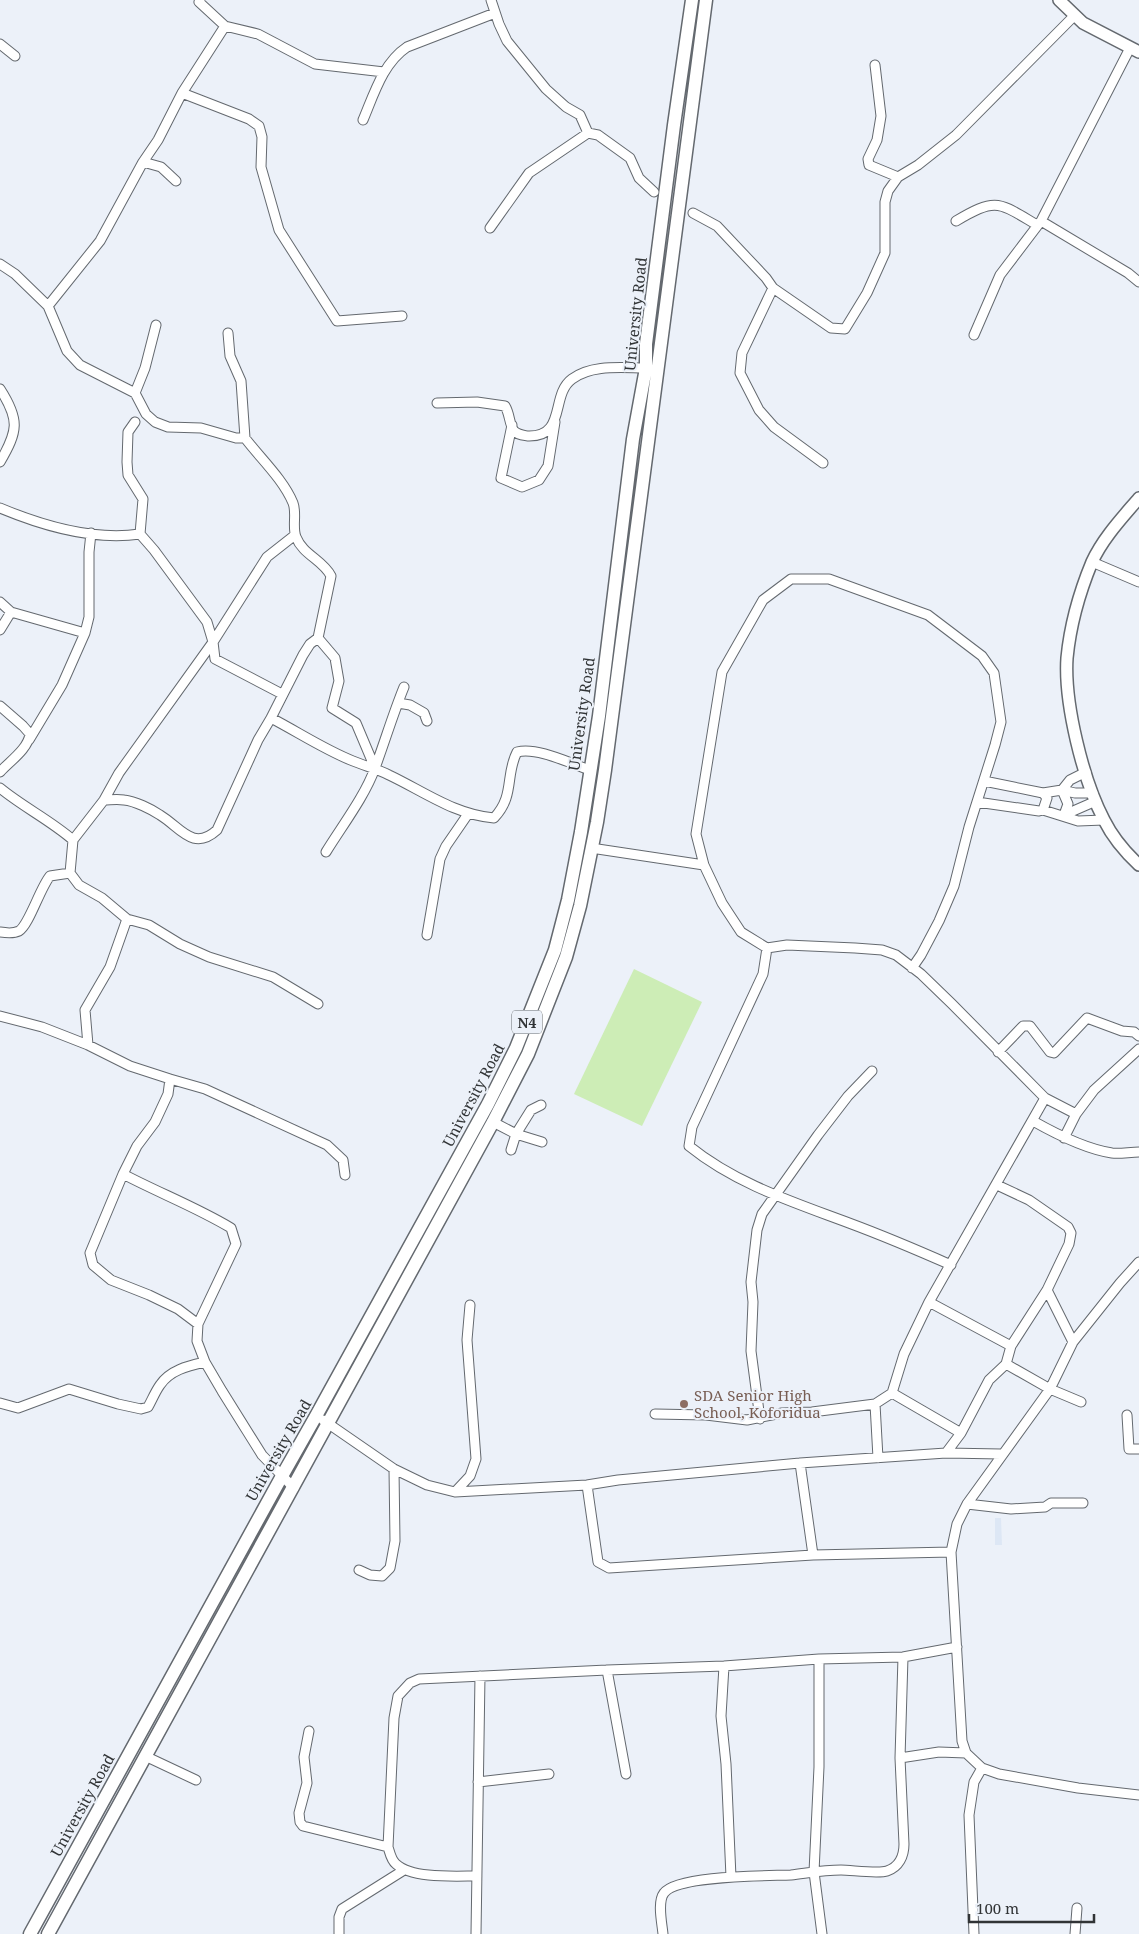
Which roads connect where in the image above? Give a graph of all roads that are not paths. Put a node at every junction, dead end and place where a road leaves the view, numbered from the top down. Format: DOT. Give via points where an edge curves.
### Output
graph roads {
  1 [pos="200,0"];
  2 [pos="491,0"];
  3 [pos="692,0"];
  4 [pos="706,0"];
  5 [pos="1059,0"];
  6 [pos="495,12"];
  7 [pos="1075,15"];
  8 [pos="225,26"];
  9 [pos="0,44"];
  10 [pos="1134,50"];
  11 [pos="15,56"];
  12 [pos="875,65"];
  13 [pos="384,72"];
  14 [pos="182,93"];
  15 [pos="363,120"];
  16 [pos="588,133"];
  17 [pos="143,162"];
  18 [pos="898,177"];
  19 [pos="176,181"];
  20 [pos="654,192"];
  21 [pos="693,213"];
  22 [pos="956,221"];
  23 [pos="1039,223"];
  24 [pos="490,228"];
  25 [pos="0,264"];
  26 [pos="1139,282"];
  27 [pos="773,288"];
  28 [pos="48,306"];
  29 [pos="402,316"];
  30 [pos="156,325"];
  31 [pos="228,333"];
  32 [pos="974,335"];
  33 [pos="646,368"];
  34 [pos="0,389"];
  35 [pos="135,393"];
  36 [pos="437,402"];
  37 [pos="556,417"];
  38 [pos="135,422"];
  39 [pos="512,424"];
  40 [pos="245,438"];
  41 [pos="0,462"];
  42 [pos="824,463"];
  43 [pos="1139,498"];
  44 [pos="0,508"];
  45 [pos="91,534"];
  46 [pos="140,534"];
  47 [pos="295,535"];
  48 [pos="1092,562"];
  49 [pos="1139,582"];
  50 [pos="0,602"];
  51 [pos="11,612"];
  52 [pos="0,630"];
  53 [pos="85,633"];
  54 [pos="318,638"];
  55 [pos="212,642"];
  56 [pos="404,687"];
  57 [pos="282,694"];
  58 [pos="398,703"];
  59 [pos="0,706"];
  60 [pos="598,716"];
  61 [pos="272,718"];
  62 [pos="612,718"];
  63 [pos="427,721"];
  64 [pos="29,740"];
  65 [pos="375,768"];
  66 [pos="590,770"];
  67 [pos="0,772"];
  68 [pos="1086,772"];
  69 [pos="984,781"];
  70 [pos="0,788"];
  71 [pos="1062,790"];
  72 [pos="1043,793"];
  73 [pos="1095,797"];
  74 [pos="104,800"];
  75 [pos="977,802"];
  76 [pos="1043,810"];
  77 [pos="468,814"];
  78 [pos="1064,815"];
  79 [pos="1104,820"];
  80 [pos="73,840"];
  81 [pos="592,848"];
  82 [pos="326,852"];
  83 [pos="1139,865"];
  84 [pos="704,866"];
  85 [pos="70,873"];
  86 [pos="127,919"];
  87 [pos="0,932"];
  88 [pos="427,935"];
  89 [pos="768,948"];
  90 [pos="912,968"];
  91 [pos="318,1004"];
  92 [pos="0,1016"];
  93 [pos="1139,1036"];
  94 [pos="88,1044"];
  95 [pos="1139,1049"];
  96 [pos="998,1052"];
  97 [pos="872,1071"];
  98 [pos="170,1079"];
  99 [pos="1045,1098"];
  100 [pos="541,1105"];
  101 [pos="1076,1114"];
  102 [pos="1033,1121"];
  103 [pos="493,1122"];
  104 [pos="516,1134"];
  105 [pos="1064,1138"];
  106 [pos="542,1142"];
  107 [pos="511,1150"];
  108 [pos="1139,1152"];
  109 [pos="123,1174"];
  110 [pos="345,1176"];
  111 [pos="997,1185"];
  112 [pos="776,1196"];
  113 [pos="1139,1262"];
  114 [pos="951,1265"];
  115 [pos="1047,1290"];
  116 [pos="929,1302"];
  117 [pos="470,1305"];
  118 [pos="198,1324"];
  119 [pos="1073,1342"];
  120 [pos="1011,1346"];
  121 [pos="206,1362"];
  122 [pos="1006,1364"];
  123 [pos="1050,1389"];
  124 [pos="892,1393"];
  125 [pos="1081,1402"];
  126 [pos="0,1404"];
  127 [pos="876,1404"];
  128 [pos="655,1414"];
  129 [pos="1127,1415"];
  130 [pos="316,1416"];
  131 [pos="760,1418"];
  132 [pos="328,1423"];
  133 [pos="961,1433"];
  134 [pos="1139,1449"];
  135 [pos="946,1453"];
  136 [pos="1001,1454"];
  137 [pos="878,1458"];
  138 [pos="800,1463"];
  139 [pos="394,1469"];
  140 [pos="282,1476"];
  141 [pos="587,1485"];
  142 [pos="294,1488"];
  143 [pos="455,1492"];
  144 [pos="1083,1503"];
  145 [pos="967,1504"];
  146 [pos="951,1552"];
  147 [pos="813,1555"];
  148 [pos="359,1570"];
  149 [pos="957,1647"];
  150 [pos="903,1657"];
  151 [pos="819,1659"];
  152 [pos="724,1666"];
  153 [pos="606,1670"];
  154 [pos="480,1676"];
  155 [pos="309,1731"];
  156 [pos="966,1753"];
  157 [pos="145,1756"];
  158 [pos="900,1758"];
  159 [pos="982,1768"];
  160 [pos="549,1774"];
  161 [pos="626,1774"];
  162 [pos="196,1780"];
  163 [pos="478,1782"];
  164 [pos="1139,1795"];
  165 [pos="388,1847"];
  166 [pos="404,1870"];
  167 [pos="814,1872"];
  168 [pos="477,1876"];
  169 [pos="730,1877"];
  170 [pos="1077,1908"];
  171 [pos="30,1934"];
  172 [pos="48,1934"];
  173 [pos="339,1934"];
  174 [pos="476,1934"];
  175 [pos="663,1934"];
  176 [pos="822,1934"];
  177 [pos="974,1934"];
  178 [pos="1075,1934"];
  1 -- 8 [label="street"];
  2 -- 6 [label="street"];
  3 -- 33 [label="highway, University Road / N4" via="647,335"];
  4 -- 62 [label="highway, University Road / N4"];
  5 -- 7 [label="main road"];
  6 -- 13 [label="street" via="407,47 397,53"];
  6 -- 16 [label="street" via="507,41 546,89 580,115"];
  7 -- 10 [label="main road" via="1083,23"];
  7 -- 18 [label="street" via="956,135"];
  8 -- 13 [label="street" via="258,34 315,64"];
  8 -- 14 [label="street"];
  9 -- 11 [label="street"];
  10 -- 23 [label="street"];
  12 -- 18 [label="street" via="881,116 869,165"];
  13 -- 15 [label="street"];
  14 -- 17 [label="street"];
  14 -- 29 [label="street" via="259,126 261,167 279,230 337,321"];
  16 -- 20 [label="street" via="598,135 630,158 639,178"];
  16 -- 24 [label="street" via="529,173"];
  17 -- 19 [label="street" via="161,167"];
  17 -- 28 [label="street" via="100,241"];
  18 -- 27 [label="street" via="885,202 885,253 846,329 831,328"];
  21 -- 27 [label="street" via="717,226"];
  22 -- 23 [label="street" via="981,206 998,204"];
  23 -- 26 [label="street"];
  23 -- 32 [label="street" via="1000,275"];
  25 -- 28 [label="street"];
  27 -- 42 [label="street" via="742,353 740,373 759,410 774,427"];
  28 -- 35 [label="street" via="67,350 80,365"];
  30 -- 35 [label="street"];
  31 -- 40 [label="street" via="230,356 241,381"];
  33 -- 37 [label="street" via="592,369 573,378 564,386"];
  33 -- 60 [label="highway, University Road / N4" via="633,439"];
  34 -- 41 [label="street" via="9,403 15,424 13,440"];
  35 -- 40 [label="street" via="146,414 168,428 200,428"];
  36 -- 39 [label="street" via="504,406"];
  37 -- 39 [label="street" via="541,435 520,435 513,430"];
  37 -- 39 [label="street" via="548,466 539,480 522,487 501,478"];
  38 -- 46 [label="street" via="128,432 127,462 128,475 144,499"];
  40 -- 47 [label="street" via="294,504"];
  43 -- 48 [label="main road" via="1110,531"];
  44 -- 45 [label="street" via="63,530"];
  45 -- 46 [label="street"];
  45 -- 53 [label="street" via="89,617"];
  46 -- 55 [label="street" via="207,622"];
  47 -- 54 [label="street" via="310,556 326,567 331,576"];
  47 -- 55 [label="street" via="266,557"];
  48 -- 49 [label="street"];
  48 -- 68 [label="main road" via="1072,622 1067,659 1076,741"];
  50 -- 51 [label="street"];
  51 -- 52 [label="street"];
  51 -- 53 [label="street"];
  53 -- 64 [label="street" via="62,685"];
  54 -- 57 [label="street" via="310,644"];
  54 -- 65 [label="street" via="335,658 339,681 332,708 356,722"];
  55 -- 57 [label="street" via="215,659"];
  55 -- 74 [label="street" via="119,773"];
  56 -- 58 [label="street"];
  57 -- 61 [label="street"];
  58 -- 63 [label="street" via="424,713"];
  58 -- 65 [label="street"];
  59 -- 64 [label="street" via="30,734"];
  60 -- 62 [label="highway"];
  60 -- 66 [label="highway, University Road / N4"];
  61 -- 65 [label="street" via="352,761"];
  61 -- 74 [label="street" via="258,740 217,830 210,837 187,836 161,815 124,800"];
  62 -- 81 [label="highway, University Road / N4"];
  64 -- 67 [label="street"];
  65 -- 77 [label="street"];
  65 -- 82 [label="street"];
  66 -- 77 [label="street" via="540,753 517,752 502,809 494,818"];
  66 -- 130 [label="highway, University Road / N4" via="568,900 557,942 516,1048"];
  68 -- 71 [label="street" via="1070,780"];
  68 -- 73 [label="main road"];
  69 -- 72 [label="street"];
  69 -- 75 [label="street"];
  69 -- 84 [label="street" via="1001,722 994,674 982,656 928,615 829,579 791,578 763,600 722,672 696,834"];
  70 -- 80 [label="street"];
  71 -- 72 [label="street"];
  71 -- 73 [label="street"];
  71 -- 78 [label="street" via="1068,804"];
  72 -- 76 [label="street" via="1047,798"];
  73 -- 78 [label="street"];
  73 -- 79 [label="main road"];
  74 -- 80 [label="street"];
  75 -- 76 [label="street"];
  75 -- 90 [label="street" via="954,886 939,921"];
  76 -- 78 [label="street"];
  77 -- 88 [label="street" via="440,859"];
  78 -- 79 [label="street" via="1078,820"];
  79 -- 83 [label="main road"];
  80 -- 85 [label="street"];
  81 -- 84 [label="street"];
  81 -- 103 [label="highway, University Road / N4" via="566,958 528,1054"];
  84 -- 89 [label="street" via="741,932"];
  85 -- 86 [label="street" via="79,886 102,898"];
  85 -- 87 [label="street" via="50,876 22,928 14,933"];
  86 -- 91 [label="street" via="149,925 209,957 273,977"];
  86 -- 94 [label="street" via="110,968 85,1010"];
  89 -- 90 [label="street" via="882,950 896,955"];
  89 -- 112 [label="street" via="763,974 692,1126 689,1146 729,1174"];
  90 -- 96 [label="street"];
  92 -- 94 [label="street"];
  93 -- 96 [label="street" via="1087,1018 1054,1053 1030,1026 1023,1026"];
  94 -- 98 [label="street" via="130,1066"];
  95 -- 101 [label="street" via="1094,1090"];
  96 -- 99 [label="street"];
  97 -- 112 [label="street" via="818,1135"];
  98 -- 109 [label="street" via="168,1094 155,1122 137,1146"];
  98 -- 110 [label="street" via="205,1089 327,1145 343,1160"];
  99 -- 101 [label="street"];
  99 -- 102 [label="street"];
  100 -- 104 [label="street" via="531,1110"];
  101 -- 105 [label="street"];
  102 -- 105 [label="street"];
  102 -- 111 [label="street"];
  103 -- 104 [label="street"];
  103 -- 132 [label="highway, University Road / N4"];
  104 -- 106 [label="street"];
  104 -- 107 [label="street"];
  105 -- 108 [label="street" via="1113,1154"];
  109 -- 118 [label="street" via="90,1253 93,1265 111,1280 171,1306"];
  109 -- 118 [label="street" via="231,1228 236,1244"];
  111 -- 114 [label="street"];
  111 -- 115 [label="street" via="1029,1200 1068,1226 1071,1233 1069,1244"];
  112 -- 114 [label="street"];
  112 -- 131 [label="street" via="762,1214 757,1230 751,1282 752,1351"];
  113 -- 119 [label="street"];
  114 -- 116 [label="street"];
  115 -- 119 [label="street"];
  115 -- 120 [label="street"];
  116 -- 120 [label="street"];
  116 -- 124 [label="street" via="904,1354"];
  117 -- 143 [label="street" via="467,1340 476,1459 470,1476"];
  118 -- 121 [label="street" via="197,1341"];
  119 -- 123 [label="street"];
  120 -- 122 [label="street"];
  121 -- 126 [label="street" via="185,1367 168,1376 148,1407 141,1409 69,1389 18,1408"];
  121 -- 140 [label="street" via="262,1455"];
  122 -- 123 [label="street"];
  122 -- 133 [label="street" via="989,1380"];
  123 -- 125 [label="street"];
  123 -- 136 [label="street"];
  124 -- 127 [label="street"];
  124 -- 133 [label="street"];
  127 -- 131 [label="street"];
  127 -- 137 [label="street"];
  128 -- 131 [label="street"];
  129 -- 134 [label="street" via="1129,1449"];
  130 -- 132 [label="street"];
  130 -- 140 [label="highway, University Road / N4"];
  132 -- 139 [label="street"];
  132 -- 142 [label="highway, University Road / N4"];
  133 -- 135 [label="street"];
  135 -- 136 [label="street"];
  135 -- 137 [label="street"];
  136 -- 145 [label="street"];
  137 -- 138 [label="street"];
  138 -- 141 [label="street"];
  138 -- 147 [label="street"];
  139 -- 143 [label="street" via="427,1485"];
  139 -- 148 [label="street" via="395,1541 390,1568 382,1576"];
  140 -- 142 [label="street"];
  140 -- 171 [label="highway, University Road / N4"];
  141 -- 143 [label="street"];
  141 -- 147 [label="street" via="598,1562 609,1568"];
  142 -- 157 [label="highway, University Road / N4"];
  144 -- 145 [label="street" via="1011,1508"];
  145 -- 146 [label="street"];
  146 -- 147 [label="street"];
  146 -- 149 [label="street"];
  149 -- 150 [label="street"];
  149 -- 156 [label="street" via="962,1741"];
  150 -- 151 [label="street"];
  150 -- 158 [label="street"];
  151 -- 152 [label="street"];
  151 -- 167 [label="street" via="819,1767"];
  152 -- 153 [label="street"];
  152 -- 169 [label="street" via="721,1716"];
  153 -- 154 [label="street"];
  153 -- 161 [label="street"];
  154 -- 163 [label="street"];
  154 -- 165 [label="street" via="419,1679 410,1683 398,1696 394,1718"];
  155 -- 165 [label="street" via="304,1757 307,1784 300,1822 303,1826"];
  156 -- 158 [label="street" via="933,1752"];
  156 -- 159 [label="street"];
  157 -- 162 [label="street"];
  157 -- 172 [label="highway, University Road / N4"];
  158 -- 167 [label="street" via="904,1854 897,1864 886,1871"];
  159 -- 164 [label="street" via="1078,1788"];
  159 -- 177 [label="street" via="974,1782 969,1815"];
  160 -- 163 [label="street"];
  163 -- 168 [label="street"];
  165 -- 166 [label="street" via="393,1861"];
  166 -- 168 [label="street" via="422,1874"];
  166 -- 173 [label="street" via="342,1909"];
  167 -- 169 [label="street"];
  167 -- 176 [label="street"];
  168 -- 174 [label="street"];
  169 -- 175 [label="street" via="684,1882 669,1888 663,1894 661,1904"];
  170 -- 178 [label="street"];
}
